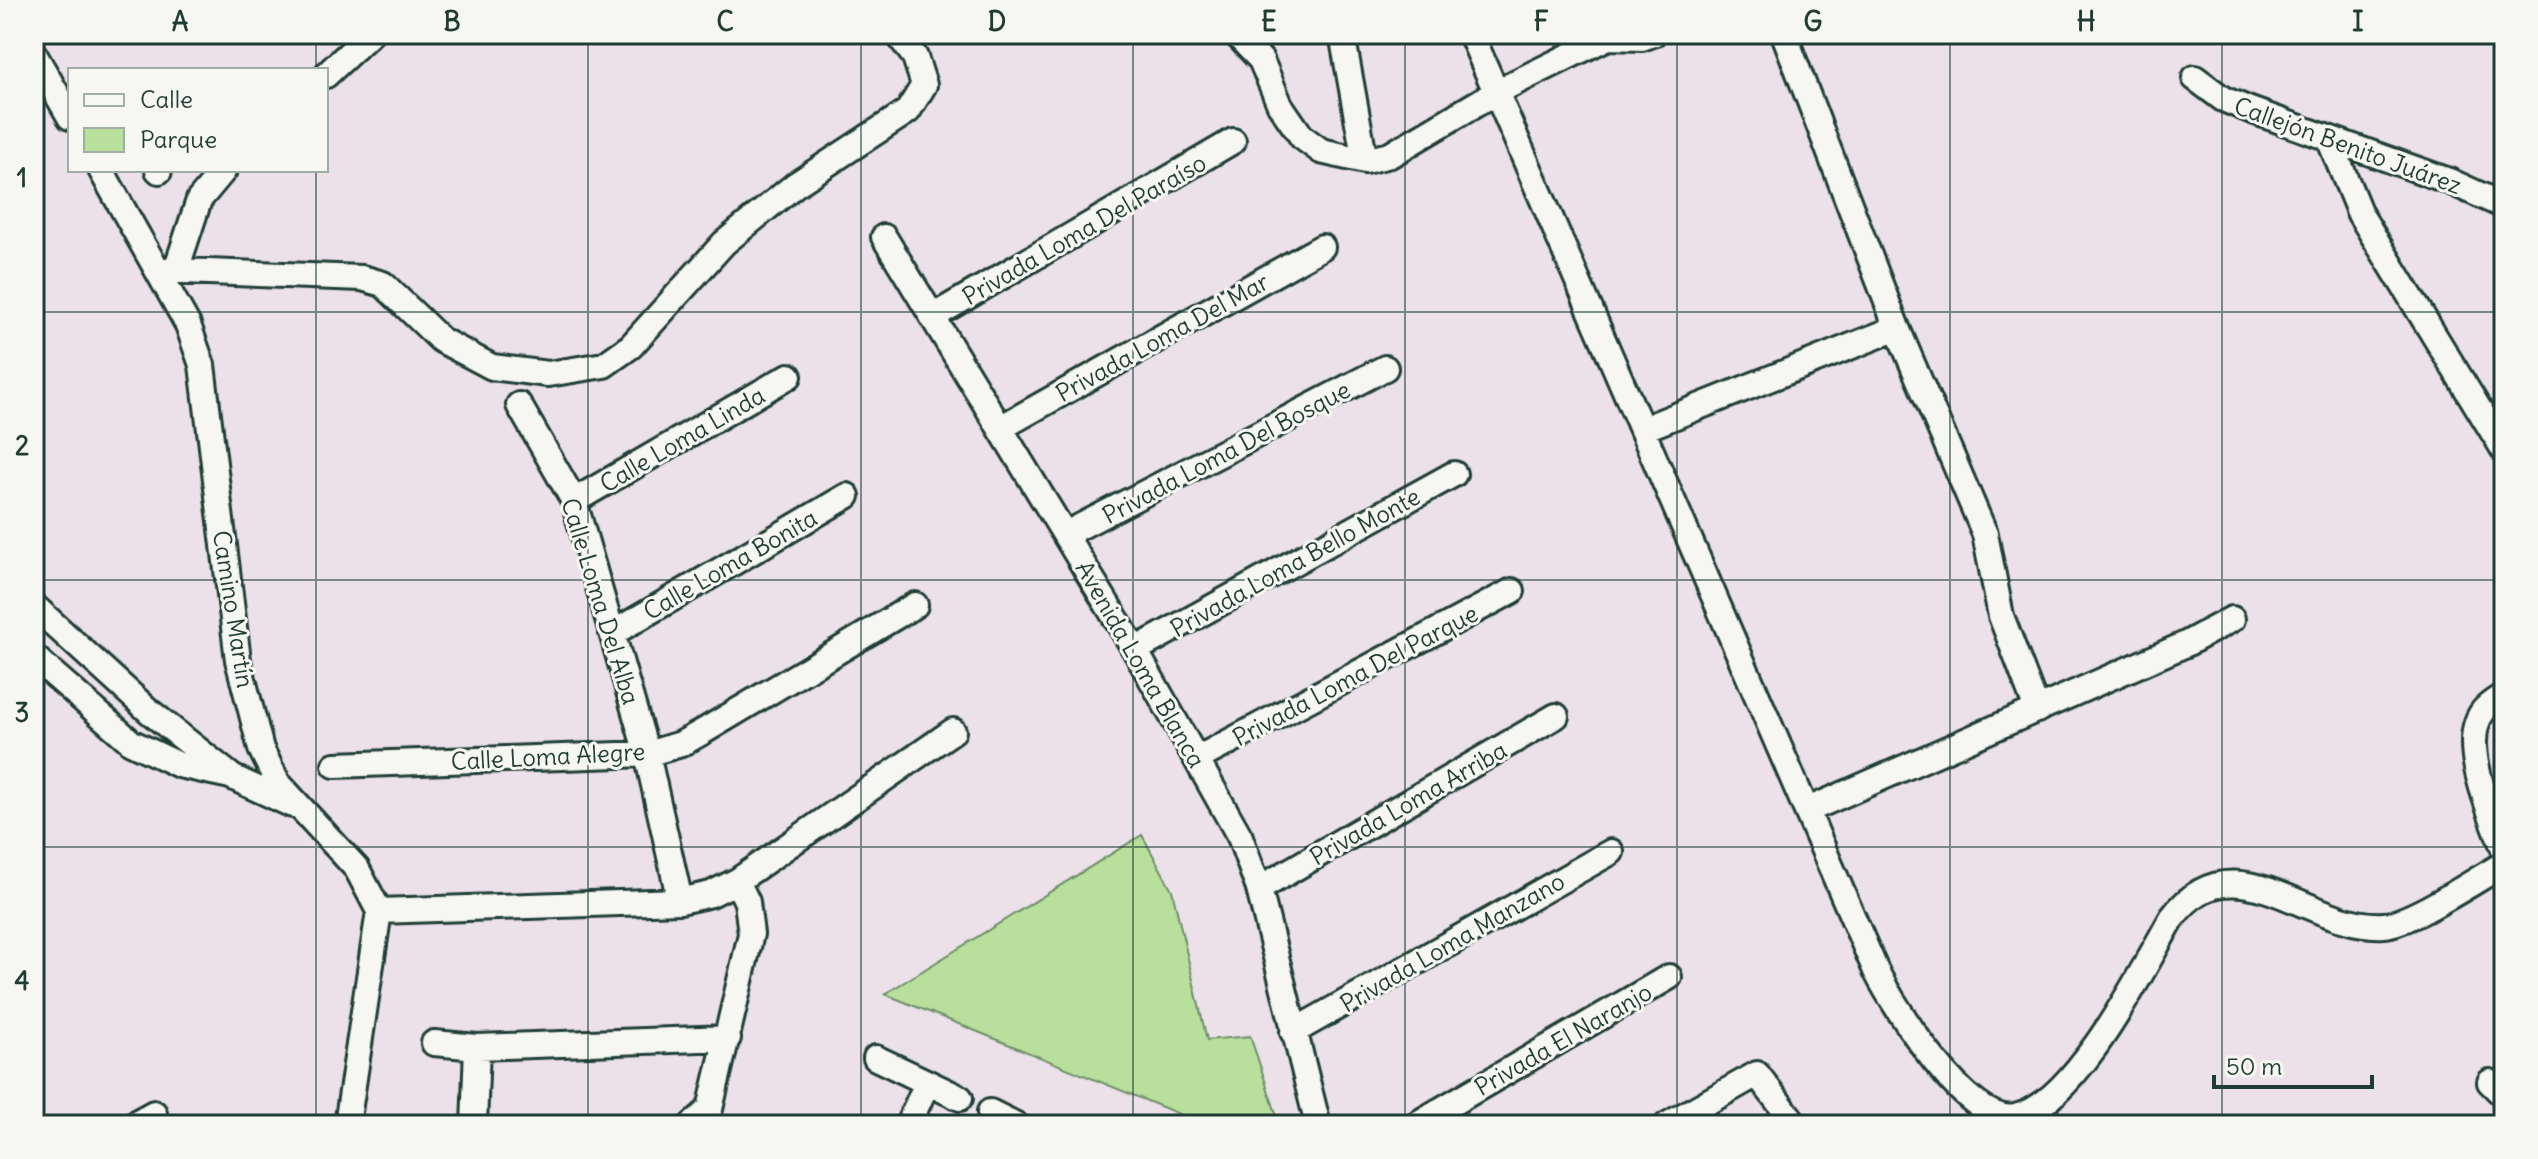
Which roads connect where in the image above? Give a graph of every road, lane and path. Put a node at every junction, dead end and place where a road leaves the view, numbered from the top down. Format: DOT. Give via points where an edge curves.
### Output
graph roads {
  1 [pos="370,34"];
  2 [pos="898,34"];
  3 [pos="1236,34"];
  4 [pos="1342,34"];
  5 [pos="1471,34"];
  6 [pos="1653,34"];
  7 [pos="1784,34"];
  8 [pos="1608,35"];
  9 [pos="45,66"];
  10 [pos="328,73"];
  11 [pos="2195,78"];
  12 [pos="1498,91"];
  13 [pos="68,113"];
  14 [pos="1233,141"];
  15 [pos="2330,141"];
  16 [pos="1365,161"];
  17 [pos="102,172"];
  18 [pos="222,172"];
  19 [pos="2504,206"];
  20 [pos="884,237"];
  21 [pos="1322,247"];
  22 [pos="167,270"];
  23 [pos="934,316"];
  24 [pos="1897,328"];
  25 [pos="1385,368"];
  26 [pos="789,376"];
  27 [pos="519,405"];
  28 [pos="1002,427"];
  29 [pos="1643,429"];
  30 [pos="2504,450"];
  31 [pos="1454,474"];
  32 [pos="847,496"];
  33 [pos="574,501"];
  34 [pos="1066,534"];
  35 [pos="1512,591"];
  36 [pos="915,605"];
  37 [pos="34,606"];
  38 [pos="2232,619"];
  39 [pos="613,633"];
  40 [pos="1135,650"];
  41 [pos="34,657"];
  42 [pos="2504,695"];
  43 [pos="2037,710"];
  44 [pos="1556,716"];
  45 [pos="953,731"];
  46 [pos="647,754"];
  47 [pos="1197,759"];
  48 [pos="335,765"];
  49 [pos="232,777"];
  50 [pos="298,808"];
  51 [pos="1808,810"];
  52 [pos="2504,849"];
  53 [pos="1611,852"];
  54 [pos="2504,864"];
  55 [pos="1259,889"];
  56 [pos="742,892"];
  57 [pos="680,901"];
  58 [pos="379,911"];
  59 [pos="1669,977"];
  60 [pos="1293,1032"];
  61 [pos="728,1038"];
  62 [pos="434,1043"];
  63 [pos="477,1047"];
  64 [pos="876,1058"];
  65 [pos="927,1083"];
  66 [pos="960,1098"];
  67 [pos="990,1112"];
  68 [pos="154,1113"];
  69 [pos="132,1125"];
  70 [pos="347,1125"];
  71 [pos="474,1125"];
  72 [pos="692,1125"];
  73 [pos="908,1125"];
  74 [pos="1016,1125"];
  75 [pos="1318,1125"];
  76 [pos="1415,1125"];
  77 [pos="1667,1125"];
  78 [pos="1796,1125"];
  1 -- 10 [label="street"];
  2 -- 22 [label="street" via="915,57 924,85 908,111 795,185 724,243 631,346 604,365 548,374 492,367 441,340 383,284 362,278"];
  3 -- 16 [label="street" via="1261,60 1280,105 1302,137 1321,151"];
  4 -- 16 [label="street"];
  5 -- 12 [label="street"];
  6 -- 8 [label="street"];
  7 -- 24 [label="street"];
  8 -- 12 [label="street"];
  9 -- 13 [label="street"];
  11 -- 15 [label="street, Callejón Benito Juárez" via="2223,99"];
  12 -- 16 [label="street" via="1390,155"];
  12 -- 29 [label="street"];
  14 -- 23 [label="street, Privada Loma Del Paraíso"];
  15 -- 19 [label="street, Callejón Benito Juárez" via="2449,181"];
  15 -- 30 [label="street" via="2360,214"];
  17 -- 22 [label="street, Camino Martín"];
  18 -- 22 [label="street" via="199,200"];
  20 -- 23 [label="street, Avenida Loma Blanca"];
  21 -- 28 [label="street, Privada Loma Del Mar"];
  22 -- 50 [label="street, Camino Martín" via="202,365 238,660 261,749"];
  23 -- 28 [label="street, Avenida Loma Blanca"];
  24 -- 29 [label="street"];
  24 -- 43 [label="street" via="1985,534 2001,616"];
  25 -- 34 [label="street, Privada Loma Del Bosque"];
  26 -- 33 [label="street, Calle Loma Linda"];
  27 -- 33 [label="street, Calle Loma Del Alba"];
  28 -- 34 [label="street, Avenida Loma Blanca"];
  29 -- 51 [label="street"];
  31 -- 40 [label="street, Privada Loma Bello Monte"];
  32 -- 39 [label="street, Calle Loma Bonita"];
  33 -- 39 [label="street, Calle Loma Del Alba"];
  34 -- 40 [label="street, Avenida Loma Blanca"];
  35 -- 47 [label="street, Privada Loma Del Parque"];
  36 -- 46 [label="street, Calle Loma Alegre" via="681,744"];
  37 -- 49 [label="street" via="149,711"];
  38 -- 43 [label="street"];
  39 -- 46 [label="street, Calle Loma Del Alba"];
  40 -- 47 [label="street, Avenida Loma Blanca"];
  41 -- 49 [label="street" via="131,742 179,765"];
  42 -- 52 [label="street" via="2484,709 2473,740 2479,781"];
  43 -- 51 [label="street"];
  44 -- 55 [label="street, Privada Loma Arriba"];
  45 -- 56 [label="street"];
  46 -- 48 [label="street, Calle Loma Alegre"];
  46 -- 57 [label="street, Calle Loma Del Alba"];
  47 -- 55 [label="street, Avenida Loma Blanca" via="1240,837"];
  49 -- 50 [label="street"];
  50 -- 58 [label="street, Camino Martín" via="357,869"];
  51 -- 54 [label="street" via="1890,999 1944,1071 1977,1104 1998,1116 2030,1111 2070,1081 2172,918 2202,888 2225,882 2248,885 2359,925 2388,925"];
  53 -- 60 [label="street, Privada Loma Manzano"];
  55 -- 60 [label="street, Avenida Loma Blanca"];
  56 -- 57 [label="street"];
  56 -- 61 [label="street" via="751,934"];
  57 -- 58 [label="street"];
  58 -- 70 [label="street"];
  59 -- 76 [label="street, Privada El Naranjo"];
  60 -- 75 [label="street, Avenida Loma Blanca"];
  61 -- 63 [label="street"];
  61 -- 72 [label="street" via="710,1109"];
  62 -- 63 [label="street"];
  63 -- 71 [label="street"];
  64 -- 65 [label="street"];
  65 -- 66 [label="street"];
  65 -- 73 [label="street"];
  67 -- 74 [label="street"];
  68 -- 69 [label="street"];
  77 -- 78 [label="street" via="1757,1074"];
}
